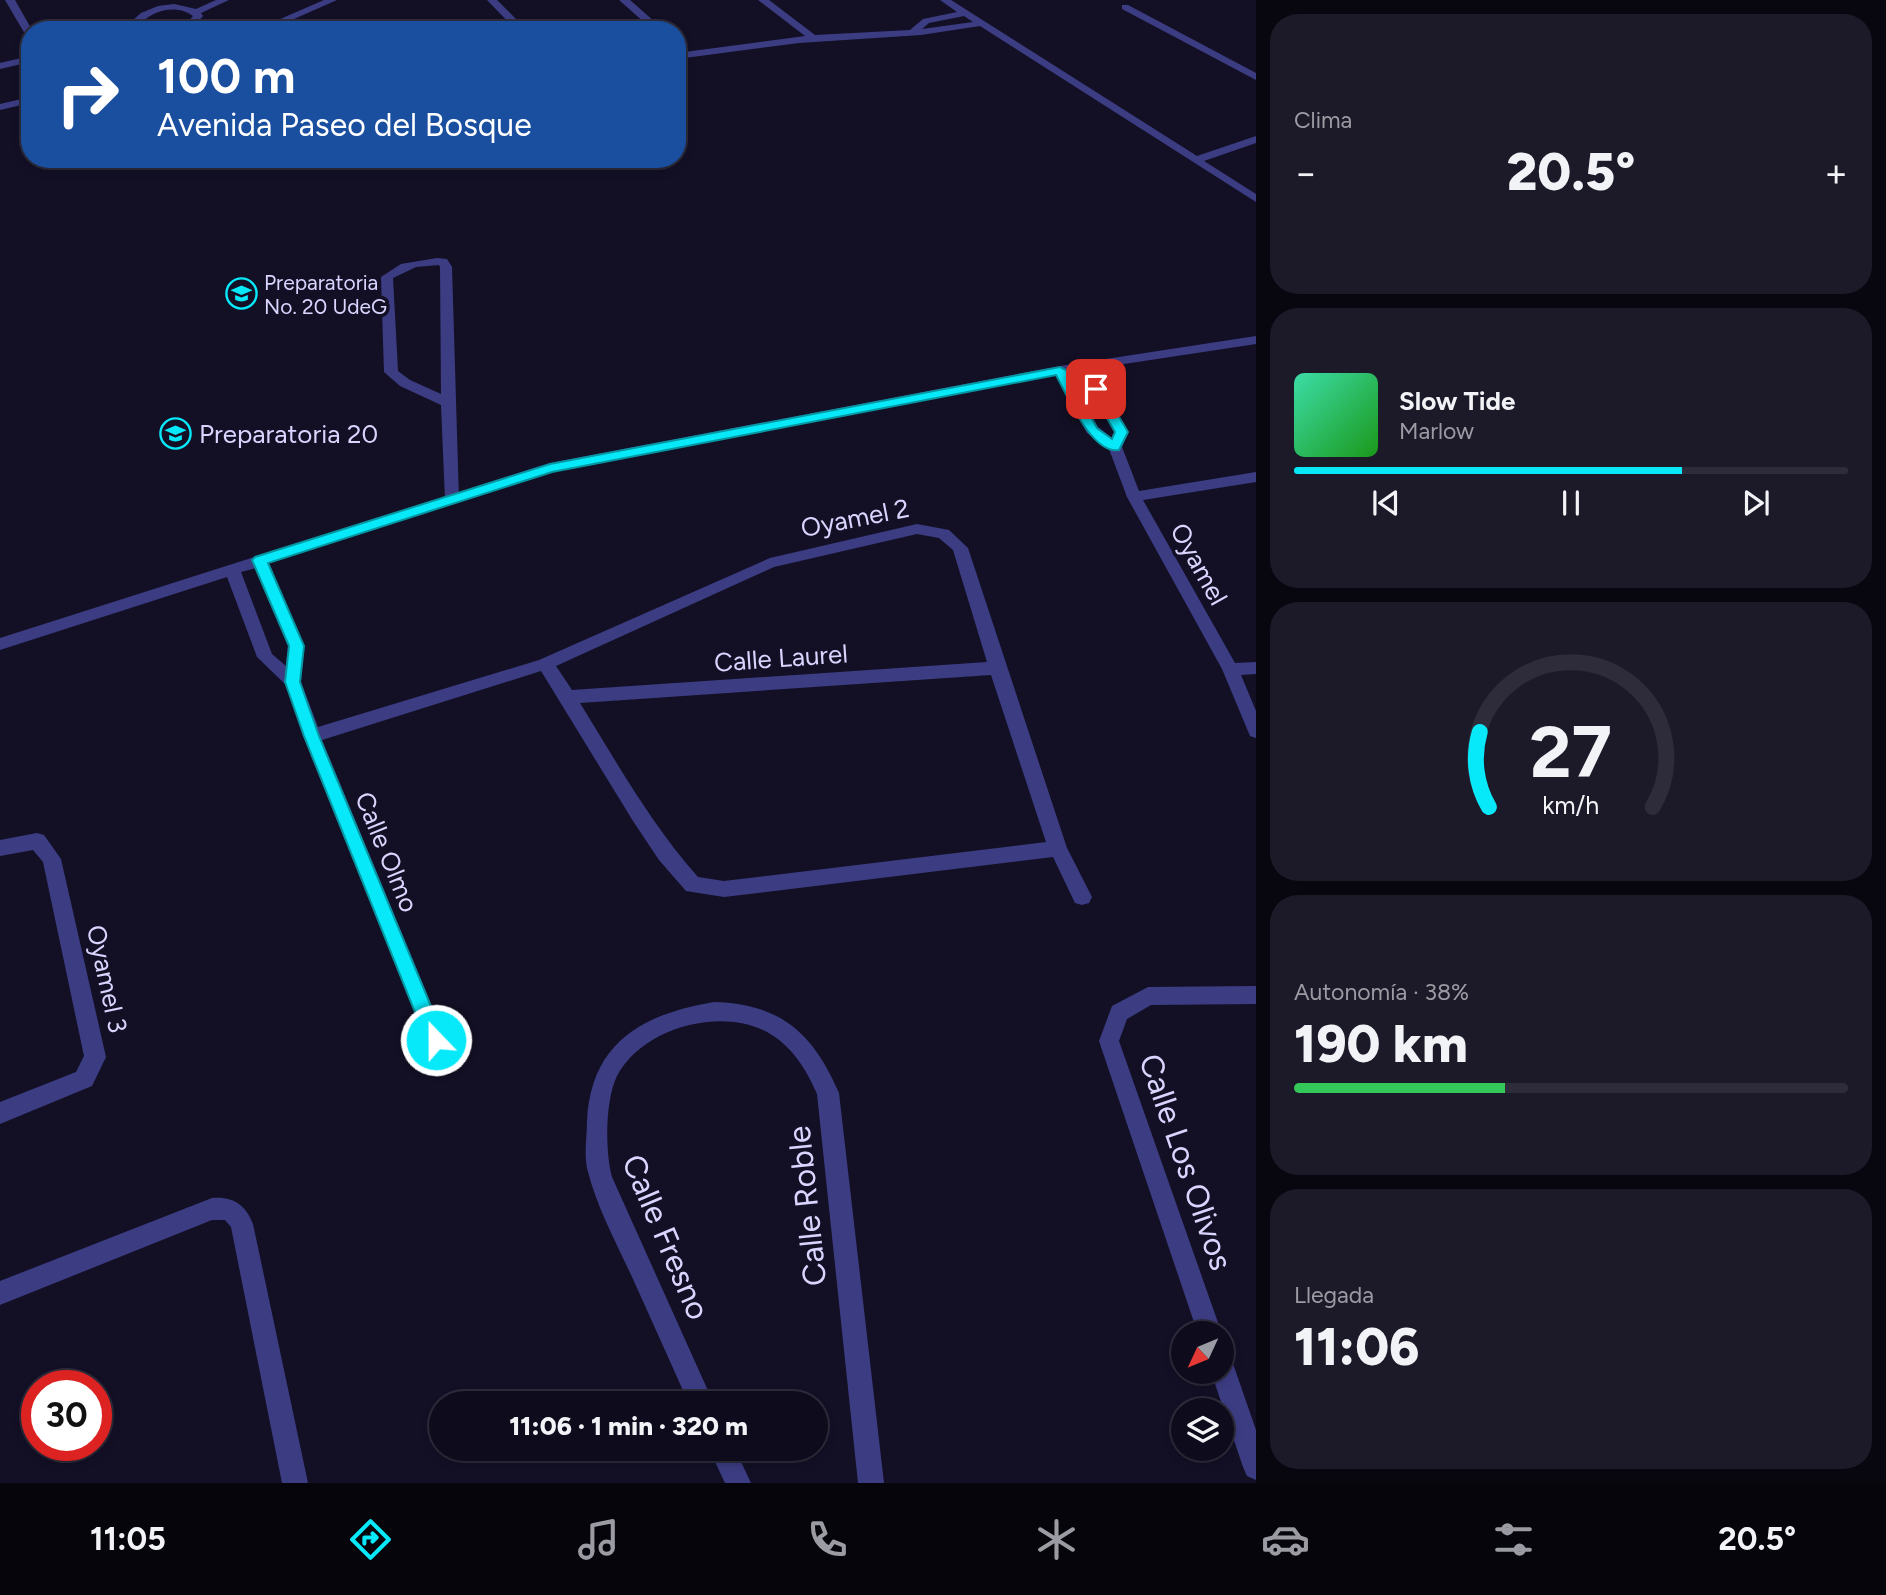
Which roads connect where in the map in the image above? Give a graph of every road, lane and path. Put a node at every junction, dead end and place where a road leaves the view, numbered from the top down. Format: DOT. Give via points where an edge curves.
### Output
graph roads {
  1 [pos="10,0"];
  2 [pos="224,0"];
  3 [pos="332,0"];
  4 [pos="492,0"];
  5 [pos="624,0"];
  6 [pos="763,0"];
  7 [pos="968,0"];
  8 [pos="949,2"];
  9 [pos="154,4"];
  10 [pos="1125,7"];
  11 [pos="196,12"];
  12 [pos="966,13"];
  13 [pos="22,21"];
  14 [pos="138,21"];
  15 [pos="196,21"];
  16 [pos="282,21"];
  17 [pos="513,21"];
  18 [pos="648,21"];
  19 [pos="983,23"];
  20 [pos="914,31"];
  21 [pos="813,38"];
  22 [pos="686,55"];
  23 [pos="21,61"];
  24 [pos="0,66"];
  25 [pos="1256,77"];
  26 [pos="21,102"];
  27 [pos="0,107"];
  28 [pos="1256,139"];
  29 [pos="1197,160"];
  30 [pos="1256,199"];
  31 [pos="1256,340"];
  32 [pos="1083,366"];
  33 [pos="1060,370"];
  34 [pos="449,402"];
  35 [pos="1115,447"];
  36 [pos="1256,477"];
  37 [pos="1135,497"];
  38 [pos="452,499"];
  39 [pos="260,560"];
  40 [pos="232,569"];
  41 [pos="0,644"];
  42 [pos="545,664"];
  43 [pos="997,668"];
  44 [pos="1256,668"];
  45 [pos="1230,669"];
  46 [pos="293,682"];
  47 [pos="568,696"];
  48 [pos="1256,730"];
  49 [pos="312,736"];
  50 [pos="0,848"];
  51 [pos="1058,848"];
  52 [pos="1082,897"];
  53 [pos="1256,995"];
  54 [pos="694,1014"];
  55 [pos="436,1040"];
  56 [pos="0,1113"];
  57 [pos="0,1293"];
  58 [pos="1206,1321"];
  59 [pos="1228,1384"];
  60 [pos="696,1391"];
  61 [pos="728,1461"];
  62 [pos="1256,1467"];
  63 [pos="295,1483"];
  64 [pos="738,1483"];
  65 [pos="871,1483"];
  1 -- 13 [label="street"];
  2 -- 11 [label="street"];
  3 -- 16 [label="street"];
  4 -- 17 [label="street"];
  5 -- 18 [label="street"];
  6 -- 21 [label="street"];
  7 -- 8 [label="street"];
  8 -- 12 [label="street"];
  9 -- 11 [label="street"];
  9 -- 14 [label="street"];
  10 -- 25 [label="street"];
  11 -- 15 [label="street"];
  12 -- 19 [label="street"];
  12 -- 20 [label="street" via="926,21"];
  19 -- 20 [label="street" via="943,32"];
  19 -- 29 [label="street"];
  20 -- 21 [label="street"];
  21 -- 22 [label="street"];
  23 -- 24 [label="street"];
  26 -- 27 [label="street"];
  28 -- 29 [label="street"];
  29 -- 30 [label="street"];
  31 -- 32 [label="street"];
  32 -- 33 [label="street"];
  32 -- 35 [label="street, Oyamel" via="1121,432"];
  33 -- 35 [label="street, Oyamel" via="1092,430"];
  33 -- 38 [label="street" via="550,468"];
  34 -- 34 [label="street" via="446,267 435,261 395,270 387,277 391,372"];
  34 -- 38 [label="street"];
  35 -- 37 [label="street, Oyamel"];
  36 -- 37 [label="street, Oyamel"];
  37 -- 45 [label="street, Oyamel"];
  38 -- 39 [label="street"];
  39 -- 40 [label="street"];
  39 -- 46 [label="street, Calle Olmo" via="296,646"];
  40 -- 41 [label="street"];
  40 -- 46 [label="street, Calle Olmo" via="265,657"];
  42 -- 43 [label="street, Oyamel 2" via="770,563 917,529 944,534 960,548"];
  42 -- 47 [label="street"];
  42 -- 49 [label="street, Oyamel 2"];
  43 -- 47 [label="street, Calle Laurel"];
  43 -- 51 [label="street, Oyamel 2"];
  44 -- 45 [label="street"];
  45 -- 48 [label="street, Oyamel"];
  46 -- 49 [label="street, Calle Olmo"];
  47 -- 51 [label="street" via="639,816 693,885 724,889"];
  49 -- 55 [label="street, Calle Olmo"];
  50 -- 56 [label="street, Oyamel 3" via="37,841 52,859 96,1057 84,1079"];
  51 -- 52 [label="street, Oyamel 2"];
  53 -- 58 [label="street, Calle Los Olivos" via="1148,996 1119,1013 1109,1041"];
  54 -- 60 [label="street, Calle Fresno" via="652,1030 613,1063 597,1106 596,1154 611,1205"];
  54 -- 65 [label="street, Calle Roble" via="739,1012 781,1028 802,1045 818,1067 828,1093"];
  57 -- 63 [label="street" via="212,1209 226,1207 236,1213 242,1224"];
  59 -- 62 [label="street"];
  61 -- 64 [label="street"];
}
